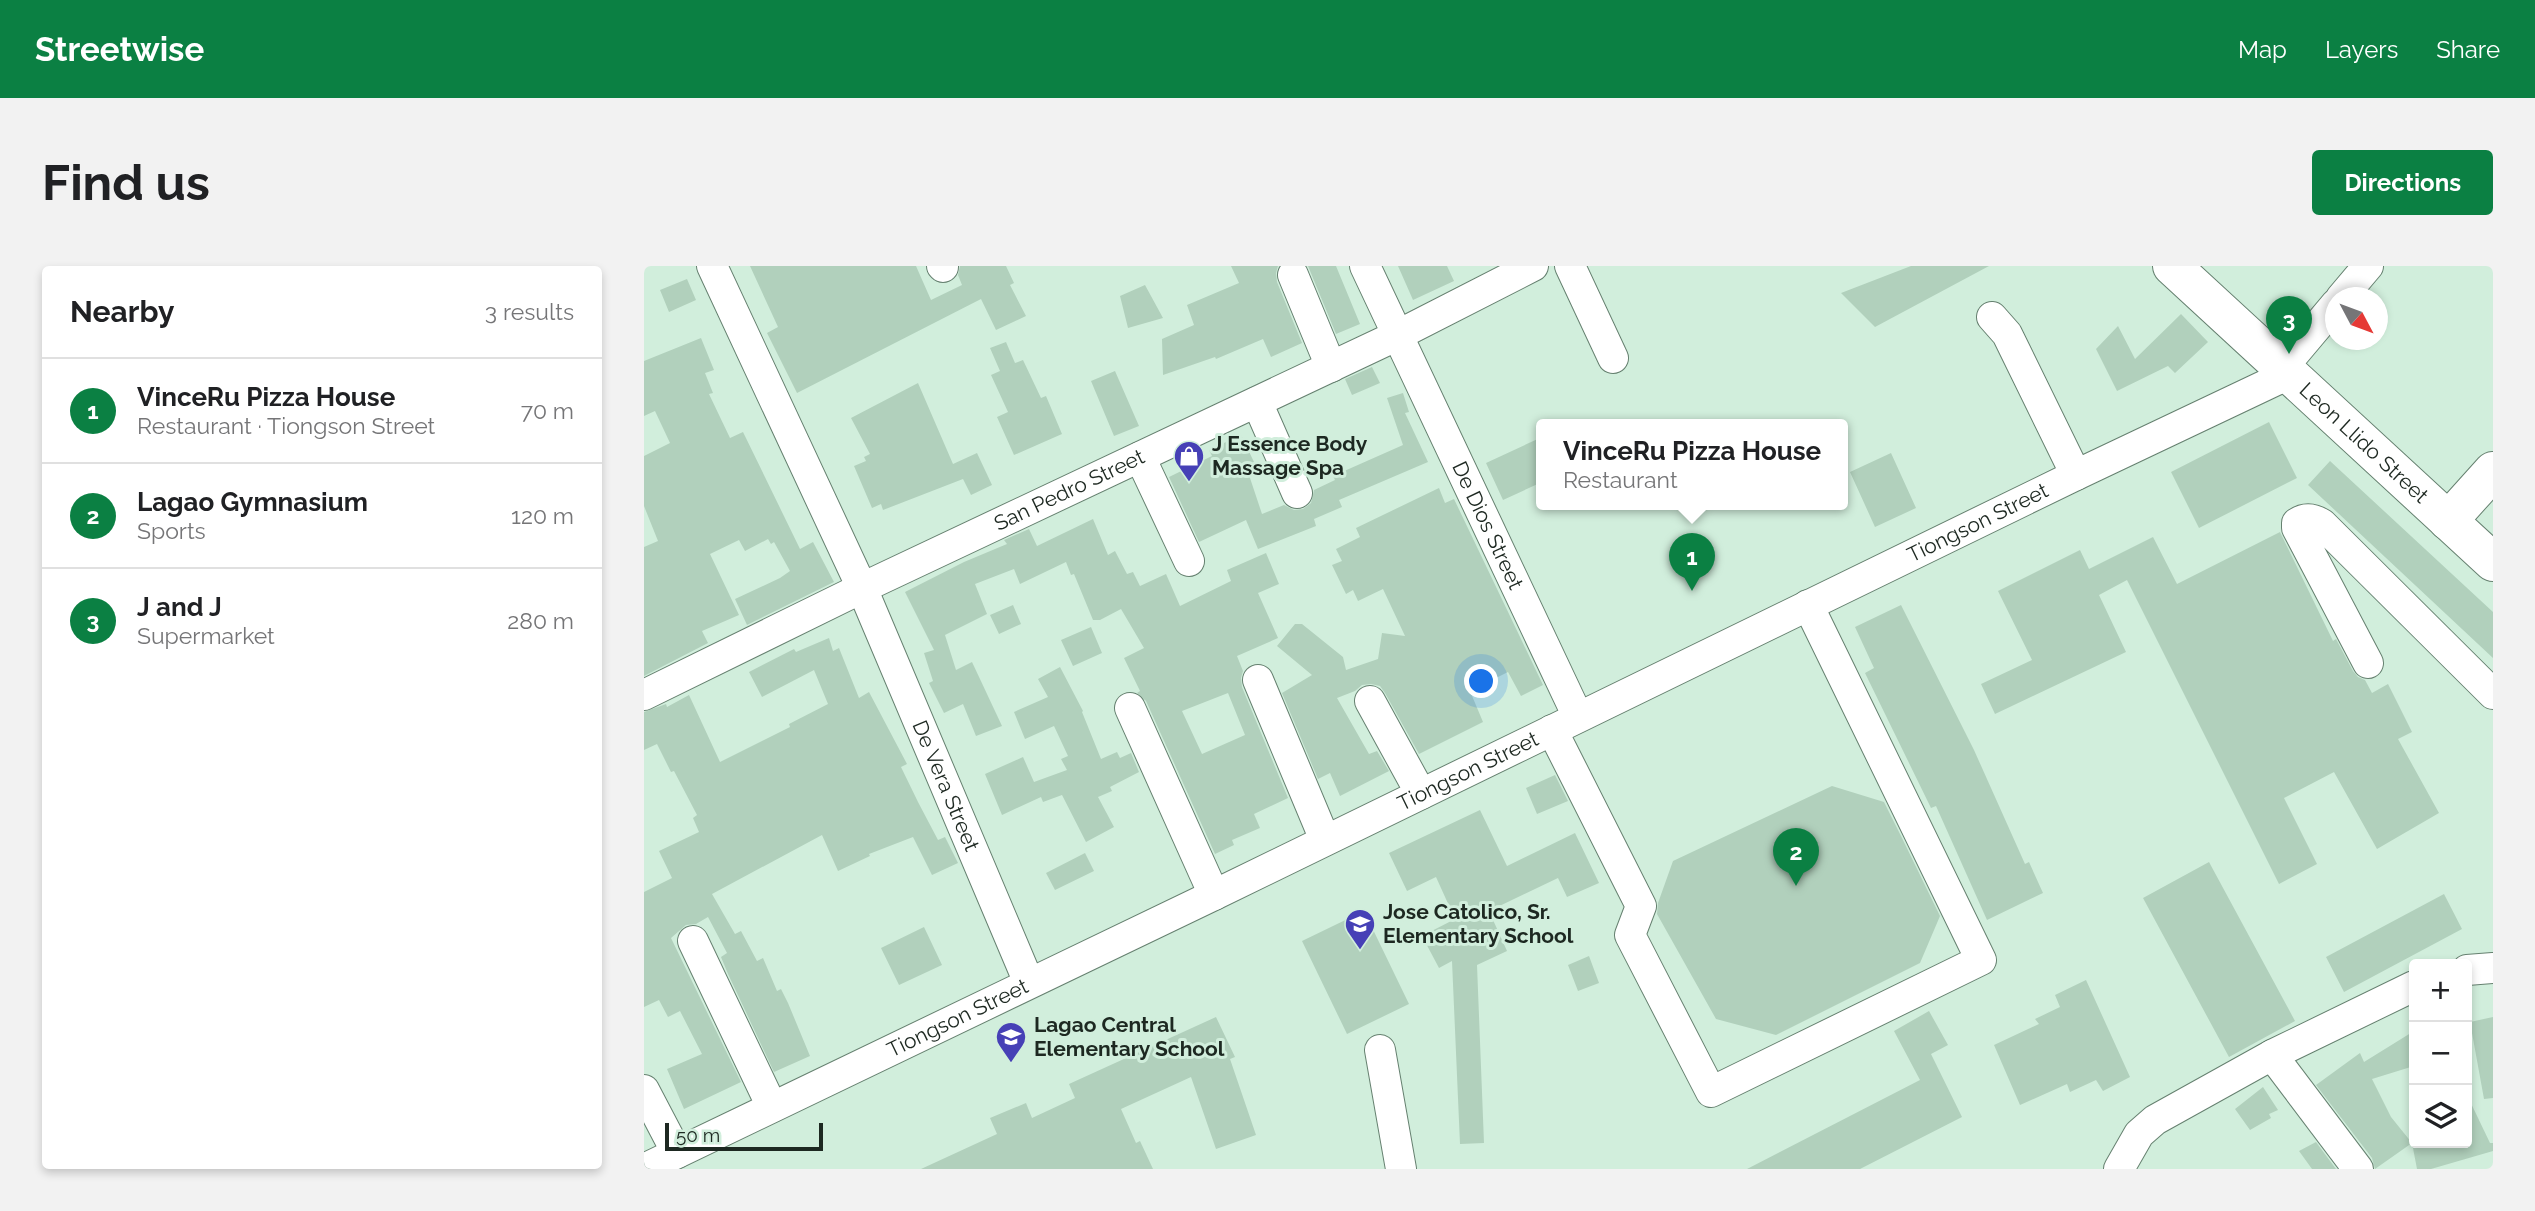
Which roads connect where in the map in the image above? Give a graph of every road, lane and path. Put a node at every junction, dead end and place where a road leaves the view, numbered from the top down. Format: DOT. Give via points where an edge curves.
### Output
graph roads {
  1 [pos="712,266"];
  2 [pos="1365,266"];
  3 [pos="1533,266"];
  4 [pos="1570,266"];
  5 [pos="2172,266"];
  6 [pos="2368,266"];
  7 [pos="1293,275"];
  8 [pos="2350,287"];
  9 [pos="1992,317"];
  10 [pos="2325,319"];
  11 [pos="1396,336"];
  12 [pos="1613,358"];
  13 [pos="1331,367"];
  14 [pos="2287,370"];
  15 [pos="1257,402"];
  16 [pos="1140,457"];
  17 [pos="2493,471"];
  18 [pos="2076,475"];
  19 [pos="1297,493"];
  20 [pos="2448,521"];
  21 [pos="1189,562"];
  22 [pos="2493,562"];
  23 [pos="862,588"];
  24 [pos="1808,605"];
  25 [pos="2368,663"];
  26 [pos="1258,680"];
  27 [pos="2493,694"];
  28 [pos="644,695"];
  29 [pos="1370,701"];
  30 [pos="1130,708"];
  31 [pos="1578,717"];
  32 [pos="1552,730"];
  33 [pos="1421,794"];
  34 [pos="1325,840"];
  35 [pos="1214,895"];
  36 [pos="693,941"];
  37 [pos="2493,968"];
  38 [pos="2472,970"];
  39 [pos="1029,984"];
  40 [pos="2409,988"];
  41 [pos="1380,1050"];
  42 [pos="2272,1055"];
  43 [pos="644,1090"];
  44 [pos="772,1107"];
  45 [pos="677,1153"];
  46 [pos="644,1169"];
  47 [pos="1401,1169"];
  48 [pos="2119,1169"];
  49 [pos="2358,1169"];
  1 -- 23 [label="street, De Vera Street"];
  2 -- 11 [label="street, De Dios Street"];
  3 -- 11 [label="street, San Pedro Street"];
  4 -- 12 [label="street"];
  5 -- 14 [label="main road, Leon Llido Street"];
  6 -- 8 [label="street"];
  7 -- 13 [label="street"];
  9 -- 18 [label="street" via="2007,334"];
  10 -- 14 [label="street"];
  11 -- 13 [label="street, San Pedro Street"];
  11 -- 31 [label="street, De Dios Street"];
  13 -- 15 [label="street, San Pedro Street"];
  14 -- 18 [label="street, Tiongson Street"];
  14 -- 20 [label="main road, Leon Llido Street"];
  15 -- 16 [label="street, San Pedro Street"];
  15 -- 19 [label="street"];
  16 -- 21 [label="street"];
  16 -- 23 [label="street, San Pedro Street"];
  17 -- 20 [label="main road"];
  18 -- 24 [label="street, Tiongson Street"];
  20 -- 22 [label="main road, Leon Llido Street"];
  23 -- 28 [label="street, San Pedro Street"];
  23 -- 39 [label="street, De Vera Street"];
  24 -- 31 [label="street, Tiongson Street"];
  24 -- 32 [label="street" via="1981,960 1712,1092 1630,935 1641,906"];
  25 -- 27 [label="street" via="2297,528 2301,520 2322,524"];
  26 -- 34 [label="street"];
  29 -- 33 [label="street"];
  30 -- 35 [label="street"];
  31 -- 32 [label="street, Tiongson Street"];
  32 -- 33 [label="street, Tiongson Street"];
  33 -- 34 [label="street, Tiongson Street"];
  34 -- 35 [label="street, Tiongson Street"];
  35 -- 39 [label="street, Tiongson Street"];
  36 -- 44 [label="street"];
  37 -- 38 [label="street"];
  39 -- 44 [label="street, Tiongson Street"];
  40 -- 42 [label="street"];
  41 -- 47 [label="street"];
  42 -- 48 [label="street" via="2155,1120 2139,1134"];
  42 -- 49 [label="street"];
  43 -- 45 [label="street"];
  44 -- 45 [label="street, Tiongson Street"];
  45 -- 46 [label="street, Tiongson Street"];
}
